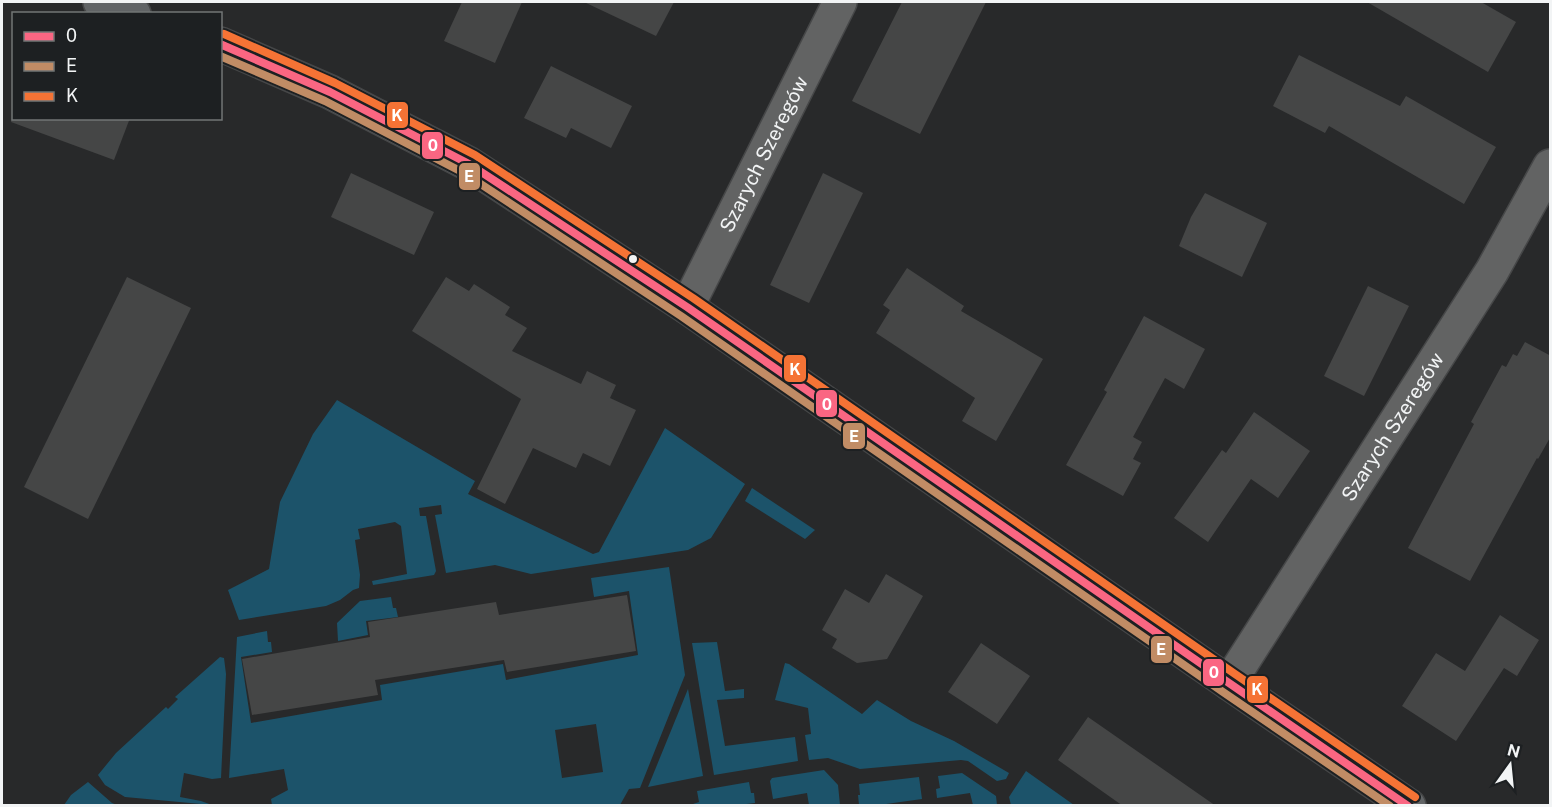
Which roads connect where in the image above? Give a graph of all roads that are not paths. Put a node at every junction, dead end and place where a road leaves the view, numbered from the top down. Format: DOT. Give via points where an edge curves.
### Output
graph roads {
  1 [pos="100,2"];
  2 [pos="840,2"];
  3 [pos="128,12"];
  4 [pos="222,45"];
  5 [pos="1551,166"];
  6 [pos="687,307"];
  7 [pos="1229,683"];
  8 [pos="1409,806"];
  1 -- 3 [label="street"];
  2 -- 6 [label="street, Szarych Szeregów"];
  4 -- 6 [label="street" via="330,92 469,164"];
  5 -- 7 [label="street, Szarych Szeregów" via="1492,271"];
  6 -- 7 [label="street"];
  7 -- 8 [label="street"];
}
